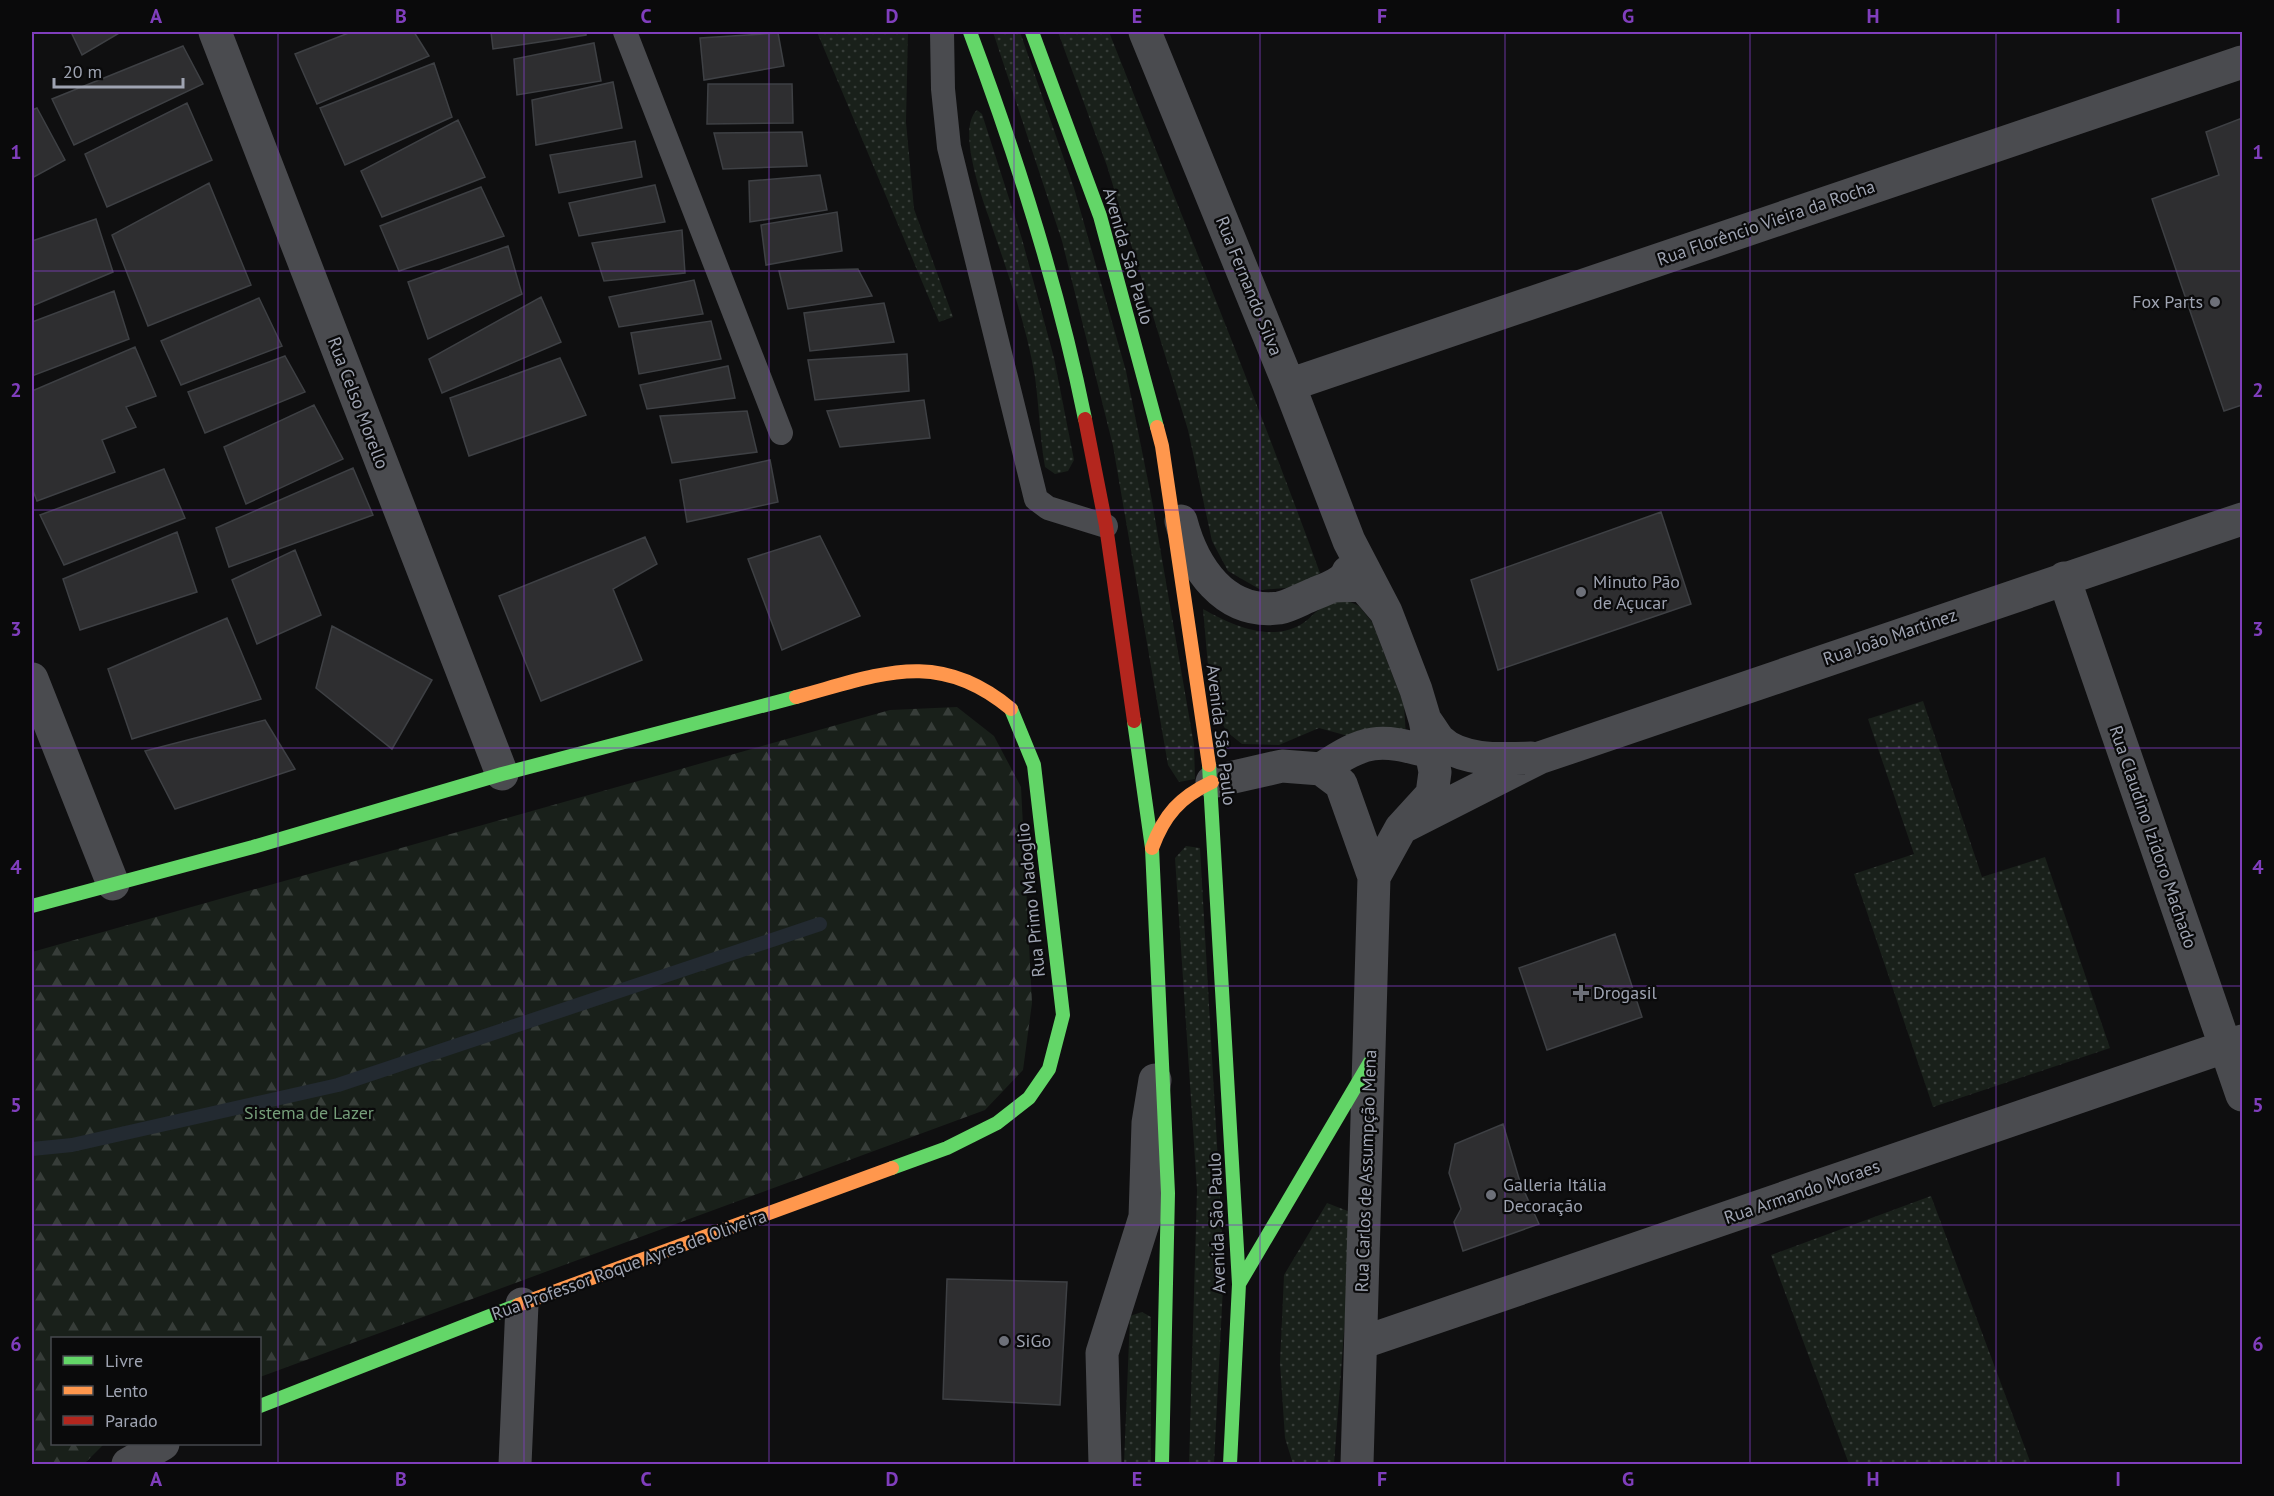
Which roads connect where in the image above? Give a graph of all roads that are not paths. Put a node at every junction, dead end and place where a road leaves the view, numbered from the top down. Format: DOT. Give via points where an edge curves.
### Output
graph roads {
  1 [pos="215,32"];
  2 [pos="625,32"];
  3 [pos="942,32"];
  4 [pos="970,32"];
  5 [pos="1032,32"];
  6 [pos="1145,32"];
  7 [pos="2242,62"];
  8 [pos="1289,385"];
  9 [pos="781,433"];
  10 [pos="1162,446"];
  11 [pos="2242,519"];
  12 [pos="1106,525"];
  13 [pos="1349,541"];
  14 [pos="2064,578"];
  15 [pos="1333,586"];
  16 [pos="1386,612"];
  17 [pos="32,680"];
  18 [pos="1428,736"];
  19 [pos="1539,758"];
  20 [pos="1321,769"];
  21 [pos="502,774"];
  22 [pos="1212,782"];
  23 [pos="1401,828"];
  24 [pos="1152,848"];
  25 [pos="1374,877"];
  26 [pos="113,884"];
  27 [pos="32,906"];
  28 [pos="1161,1036"];
  29 [pos="2234,1044"];
  30 [pos="1370,1062"];
  31 [pos="2242,1095"];
  32 [pos="997,1123"];
  33 [pos="1239,1284"];
  34 [pos="522,1304"];
  35 [pos="1361,1343"];
  36 [pos="261,1406"];
  37 [pos="160,1445"];
  38 [pos="128,1464"];
  39 [pos="515,1464"];
  40 [pos="1105,1464"];
  41 [pos="1162,1464"];
  42 [pos="1230,1464"];
  43 [pos="1357,1464"];
  1 -- 21 [label="street, Rua Celso Morello"];
  2 -- 9 [label="lane"];
  3 -- 12 [label="lane" via="949,147 1036,499 1048,508"];
  4 -- 12 [label="main road" via="1002,117 1072,361"];
  5 -- 10 [label="main road, Avenida São Paulo" via="1100,216"];
  6 -- 8 [label="street, Rua Fernando Silva"];
  7 -- 8 [label="street, Rua Florêncio Vieira da Rocha"];
  8 -- 13 [label="street, Rua Fernando Silva"];
  10 -- 15 [label="street" via="1196,563 1219,592 1250,607 1280,608"];
  10 -- 22 [label="main road, Avenida São Paulo"];
  11 -- 14 [label="street, Rua João Martinez"];
  12 -- 24 [label="main road"];
  13 -- 15 [label="street, Rua Fernando Silva" via="1351,560 1347,576"];
  13 -- 16 [label="street, Rua Fernando Silva"];
  14 -- 19 [label="street, Rua João Martinez"];
  14 -- 29 [label="street, Rua Claudino Izidoro Machado"];
  15 -- 16 [label="street, Rua Fernando Silva" via="1363,585"];
  16 -- 18 [label="street, Rua Fernando Silva"];
  17 -- 26 [label="street"];
  18 -- 19 [label="street, Rua João Martinez" via="1487,759"];
  18 -- 20 [label="street" via="1396,743 1368,743"];
  18 -- 23 [label="street, Rua Fernando Silva" via="1435,772 1432,794"];
  19 -- 23 [label="street, Rua João Martinez"];
  20 -- 22 [label="street" via="1282,766"];
  20 -- 25 [label="street" via="1341,784"];
  21 -- 26 [label="main road, Rua Primo Madoglio"];
  21 -- 32 [label="main road, Rua Primo Madoglio" via="895,671 932,670 994,695 1011,709 1034,765 1063,1015 1049,1069 1029,1098"];
  22 -- 24 [label="main road" via="1189,792 1175,804 1160,823"];
  22 -- 33 [label="main road, Avenida São Paulo"];
  23 -- 25 [label="street"];
  24 -- 28 [label="main road"];
  25 -- 30 [label="street, Rua Carlos de Assumpção Mena"];
  26 -- 27 [label="main road, Rua Primo Madoglio"];
  28 -- 40 [label="street" via="1148,1123 1145,1217 1102,1353"];
  28 -- 41 [label="main road" via="1168,1193"];
  29 -- 31 [label="street, Rua Claudino Izidoro Machado"];
  29 -- 35 [label="street, Rua Armando Moraes"];
  30 -- 33 [label="main road"];
  30 -- 35 [label="street, Rua Carlos de Assumpção Mena"];
  32 -- 34 [label="main road, Rua Professor Roque Ayres de Oliveira" via="947,1148"];
  33 -- 42 [label="main road, Avenida São Paulo"];
  34 -- 36 [label="main road, Rua Professor Roque Ayres de Oliveira"];
  34 -- 39 [label="street"];
  35 -- 43 [label="street, Rua Carlos de Assumpção Mena"];
  37 -- 38 [label="street"];
}
